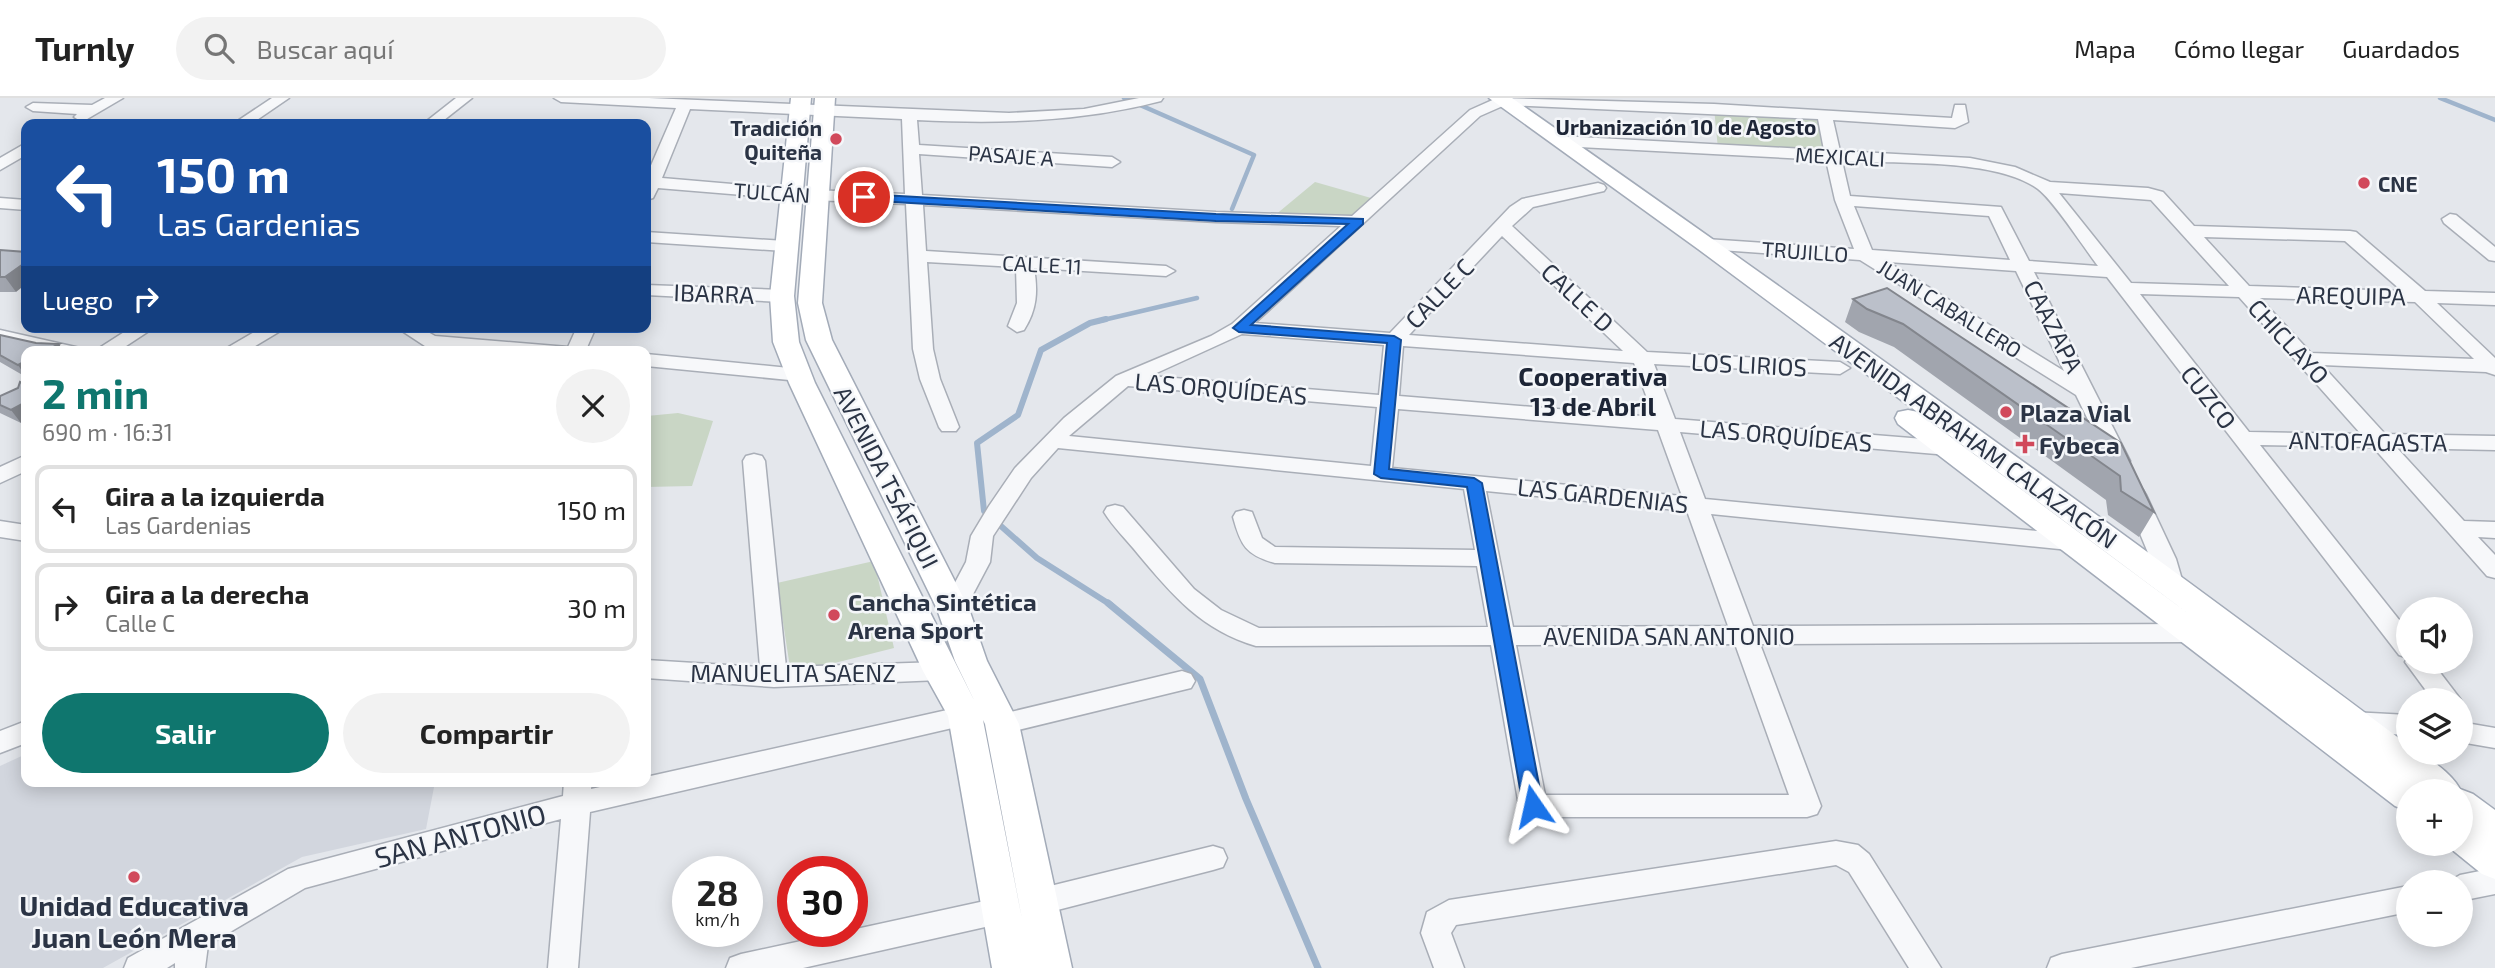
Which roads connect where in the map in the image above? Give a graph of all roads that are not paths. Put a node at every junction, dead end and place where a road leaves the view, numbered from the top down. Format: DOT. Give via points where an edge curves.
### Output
graph roads {
  1 [pos="116,98"];
  2 [pos="282,98"];
  3 [pos="465,98"];
  4 [pos="561,98"];
  5 [pos="1156,98"];
  6 [pos="1490,101"];
  7 [pos="685,104"];
  8 [pos="812,105"];
  9 [pos="33,107"];
  10 [pos="1960,108"];
  11 [pos="95,110"];
  12 [pos="1824,114"];
  13 [pos="909,115"];
  14 [pos="78,119"];
  15 [pos="249,119"];
  16 [pos="437,119"];
  17 [pos="1560,141"];
  18 [pos="910,149"];
  19 [pos="0,151"];
  20 [pos="21,151"];
  21 [pos="21,153"];
  22 [pos="1833,155"];
  23 [pos="1112,162"];
  24 [pos="0,165"];
  25 [pos="1995,165"];
  26 [pos="651,180"];
  27 [pos="651,187"];
  28 [pos="1598,187"];
  29 [pos="2046,187"];
  30 [pos="803,195"];
  31 [pos="912,199"];
  32 [pos="1843,200"];
  33 [pos="0,203"];
  34 [pos="21,205"];
  35 [pos="2450,219"];
  36 [pos="1359,221"];
  37 [pos="1502,226"];
  38 [pos="2189,231"];
  39 [pos="651,237"];
  40 [pos="1706,244"];
  41 [pos="785,246"];
  42 [pos="918,256"];
  43 [pos="1866,256"];
  44 [pos="2495,256"];
  45 [pos="1024,264"];
  46 [pos="2024,267"];
  47 [pos="1166,271"];
  48 [pos="2118,280"];
  49 [pos="651,290"];
  50 [pos="2244,293"];
  51 [pos="782,296"];
  52 [pos="2420,297"];
  53 [pos="2495,299"];
  54 [pos="1017,326"];
  55 [pos="1239,328"];
  56 [pos="136,333"];
  57 [pos="267,333"];
  58 [pos="416,333"];
  59 [pos="0,336"];
  60 [pos="1394,340"];
  61 [pos="46,346"];
  62 [pos="113,346"];
  63 [pos="242,346"];
  64 [pos="438,346"];
  65 [pos="1642,358"];
  66 [pos="2309,359"];
  67 [pos="651,360"];
  68 [pos="2493,367"];
  69 [pos="1840,368"];
  70 [pos="799,375"];
  71 [pos="1123,380"];
  72 [pos="2088,394"];
  73 [pos="1387,402"];
  74 [pos="1668,425"];
  75 [pos="949,427"];
  76 [pos="2242,438"];
  77 [pos="1053,441"];
  78 [pos="2381,442"];
  79 [pos="2495,443"];
  80 [pos="1948,448"];
  81 [pos="754,461"];
  82 [pos="21,464"];
  83 [pos="1381,474"];
  84 [pos="0,476"];
  85 [pos="1474,483"];
  86 [pos="1697,504"];
  87 [pos="1115,512"];
  88 [pos="1244,517"];
  89 [pos="2458,528"];
  90 [pos="0,529"];
  91 [pos="2495,530"];
  92 [pos="21,532"];
  93 [pos="2069,541"];
  94 [pos="1487,558"];
  95 [pos="2495,570"];
  96 [pos="2171,583"];
  97 [pos="953,609"];
  98 [pos="2190,633"];
  99 [pos="2396,634"];
  100 [pos="1744,635"];
  101 [pos="1500,636"];
  102 [pos="651,669"];
  103 [pos="940,671"];
  104 [pos="2427,674"];
  105 [pos="774,677"];
  106 [pos="1182,681"];
  107 [pos="2439,688"];
  108 [pos="965,716"];
  109 [pos="2352,722"];
  110 [pos="1002,724"];
  111 [pos="2396,724"];
  112 [pos="651,778"];
  113 [pos="2427,779"];
  114 [pos="606,787"];
  115 [pos="2396,787"];
  116 [pos="576,793"];
  117 [pos="2473,814"];
  118 [pos="2495,831"];
  119 [pos="2473,846"];
  120 [pos="1213,858"];
  121 [pos="2495,863"];
  122 [pos="2495,881"];
  123 [pos="2473,885"];
  124 [pos="2396,901"];
  125 [pos="1038,902"];
  126 [pos="1003,910"];
  127 [pos="192,953"];
  128 [pos="139,968"];
  129 [pos="564,968"];
  130 [pos="741,968"];
  131 [pos="1012,968"];
  132 [pos="1052,968"];
  133 [pos="1449,968"];
  134 [pos="1926,968"];
  135 [pos="2062,968"];
  1 -- 11 [label="street"];
  2 -- 15 [label="street"];
  3 -- 16 [label="street"];
  4 -- 7 [label="street"];
  5 -- 13 [label="street" via="1111,111"];
  6 -- 12 [label="street"];
  6 -- 17 [label="main road, AVENIDA ABRAHAM CALAZACÓN"];
  6 -- 28 [label="main road, AVENIDA ABRAHAM CALAZACÓN"];
  6 -- 36 [label="street"];
  7 -- 8 [label="street"];
  7 -- 26 [label="street"];
  8 -- 13 [label="street"];
  8 -- 30 [label="main road, AVENIDA TSÁFIQUI"];
  9 -- 11 [label="street"];
  10 -- 12 [label="street" via="1961,122 1955,123"];
  11 -- 14 [label="street"];
  12 -- 22 [label="street, JUAN CABALLERO"];
  13 -- 18 [label="street"];
  17 -- 22 [label="street, MEXICALI"];
  17 -- 40 [label="main road, AVENIDA ABRAHAM CALAZACÓN"];
  18 -- 23 [label="street, PASAJE A"];
  18 -- 31 [label="street"];
  19 -- 20 [label="street"];
  21 -- 24 [label="street"];
  22 -- 25 [label="street, MEXICALI"];
  22 -- 32 [label="street, JUAN CABALLERO"];
  25 -- 29 [label="street, CUZCO"];
  27 -- 30 [label="street, TULCÁN"];
  28 -- 37 [label="street, CALLE C" via="1528,203"];
  28 -- 69 [label="main road, AVENIDA ABRAHAM CALAZACÓN"];
  29 -- 38 [label="street, CHICLAYO" via="2153,194"];
  29 -- 48 [label="street, CUZCO"];
  30 -- 31 [label="street, TULCÁN"];
  30 -- 41 [label="main road, AVENIDA TSÁFIQUI"];
  30 -- 97 [label="main road, AVENIDA TSÁFIQUI" via="810,303 819,340"];
  31 -- 36 [label="street, TULCÁN"];
  31 -- 42 [label="street"];
  32 -- 43 [label="street, JUAN CABALLERO"];
  32 -- 46 [label="street, CAAZAPA" via="1996,211"];
  33 -- 34 [label="street"];
  35 -- 44 [label="street"];
  36 -- 55 [label="street"];
  37 -- 60 [label="street, CALLE C"];
  37 -- 65 [label="street, CALLE D"];
  38 -- 50 [label="street, CHICLAYO"];
  38 -- 52 [label="street" via="2350,236"];
  39 -- 41 [label="street"];
  40 -- 43 [label="street, TRUJILLO"];
  40 -- 96 [label="main road, AVENIDA ABRAHAM CALAZACÓN"];
  41 -- 51 [label="main road, AVENIDA TSÁFIQUI"];
  42 -- 45 [label="street, CALLE 11"];
  42 -- 75 [label="street" via="923,349"];
  43 -- 46 [label="street, TRUJILLO"];
  43 -- 72 [label="street, JUAN CABALLERO"];
  45 -- 47 [label="street, CALLE 11"];
  45 -- 54 [label="street" via="1030,290 1027,310"];
  46 -- 48 [label="street, TRUJILLO"];
  46 -- 72 [label="street, CAAZAPA"];
  48 -- 50 [label="street, AREQUIPA"];
  48 -- 76 [label="street, CUZCO"];
  49 -- 51 [label="street, IBARRA"];
  50 -- 52 [label="street, AREQUIPA"];
  50 -- 66 [label="street, CHICLAYO"];
  51 -- 70 [label="main road, AVENIDA TSÁFIQUI" via="786,342"];
  52 -- 53 [label="street, AREQUIPA"];
  52 -- 68 [label="street"];
  55 -- 60 [label="street, LOS LIRIOS"];
  55 -- 71 [label="street"];
  56 -- 62 [label="street"];
  57 -- 63 [label="street"];
  58 -- 64 [label="street"];
  59 -- 61 [label="street"];
  60 -- 65 [label="street, LOS LIRIOS"];
  60 -- 73 [label="street, CALLE C"];
  65 -- 69 [label="street, LOS LIRIOS"];
  65 -- 74 [label="street, CALLE D"];
  66 -- 68 [label="street"];
  66 -- 78 [label="street, CHICLAYO"];
  67 -- 70 [label="street"];
  69 -- 80 [label="main road, AVENIDA ABRAHAM CALAZACÓN"];
  70 -- 103 [label="main road, AVENIDA TSÁFIQUI"];
  71 -- 73 [label="street, LAS ORQUÍDEAS"];
  71 -- 77 [label="street"];
  72 -- 96 [label="street, CAAZAPA"];
  73 -- 74 [label="street, LAS ORQUÍDEAS"];
  73 -- 83 [label="street, CALLE C"];
  74 -- 80 [label="street, LAS ORQUÍDEAS"];
  74 -- 86 [label="street, CALLE D"];
  76 -- 78 [label="street, ANTOFAGASTA"];
  76 -- 99 [label="street, CUZCO"];
  77 -- 83 [label="street, LAS GARDENIAS"];
  77 -- 97 [label="street" via="1023,473 982,536 978,562"];
  78 -- 79 [label="street, ANTOFAGASTA"];
  78 -- 89 [label="street, CHICLAYO"];
  80 -- 93 [label="main road, AVENIDA ABRAHAM CALAZACÓN"];
  81 -- 105 [label="street"];
  82 -- 84 [label="street"];
  83 -- 85 [label="street, LAS GARDENIAS"];
  85 -- 86 [label="street, LAS GARDENIAS"];
  85 -- 94 [label="street"];
  86 -- 93 [label="street, LAS GARDENIAS"];
  86 -- 100 [label="street, CALLE D"];
  87 -- 101 [label="street, AVENIDA SAN ANTONIO" via="1186,595 1212,616 1256,637"];
  88 -- 94 [label="street" via="1252,545 1275,555"];
  89 -- 91 [label="street"];
  89 -- 95 [label="street, CHICLAYO"];
  90 -- 92 [label="street"];
  93 -- 98 [label="main road, AVENIDA ABRAHAM CALAZACÓN"];
  94 -- 101 [label="street"];
  96 -- 109 [label="main road, AVENIDA ABRAHAM CALAZACÓN"];
  97 -- 110 [label="main road, AVENIDA TSÁFIQUI" via="971,661"];
  98 -- 100 [label="street, AVENIDA SAN ANTONIO"];
  98 -- 115 [label="main road, AVENIDA ABRAHAM CALAZACÓN"];
  100 -- 101 [label="street, AVENIDA SAN ANTONIO"];
  100 -- 101 [label="street, CALLE D" via="1807,806 1533,806"];
  102 -- 105 [label="street, MANUELITA SAENZ"];
  103 -- 105 [label="street, MANUELITA SAENZ"];
  103 -- 108 [label="main road, AVENIDA TSÁFIQUI"];
  104 -- 107 [label="street"];
  106 -- 110 [label="street"];
  108 -- 112 [label="street, SAN ANTONIO"];
  108 -- 126 [label="main road, AVENIDA TSÁFIQUI"];
  109 -- 111 [label="street"];
  109 -- 113 [label="main road, AVENIDA ABRAHAM CALAZACÓN"];
  110 -- 125 [label="main road, AVENIDA TSÁFIQUI"];
  114 -- 116 [label="street, SAN ANTONIO"];
  116 -- 127 [label="street, SAN ANTONIO" via="298,878"];
  116 -- 129 [label="street"];
  117 -- 118 [label="main road"];
  119 -- 121 [label="main road"];
  120 -- 125 [label="street"];
  122 -- 123 [label="street"];
  124 -- 135 [label="street"];
  125 -- 132 [label="main road, AVENIDA TSÁFIQUI"];
  126 -- 130 [label="street"];
  126 -- 131 [label="main road, AVENIDA TSÁFIQUI"];
  127 -- 128 [label="street, SAN ANTONIO"];
  133 -- 134 [label="street" via="1437,933 1438,921 1449,913 1836,853 1848,854 1859,863"];
}
